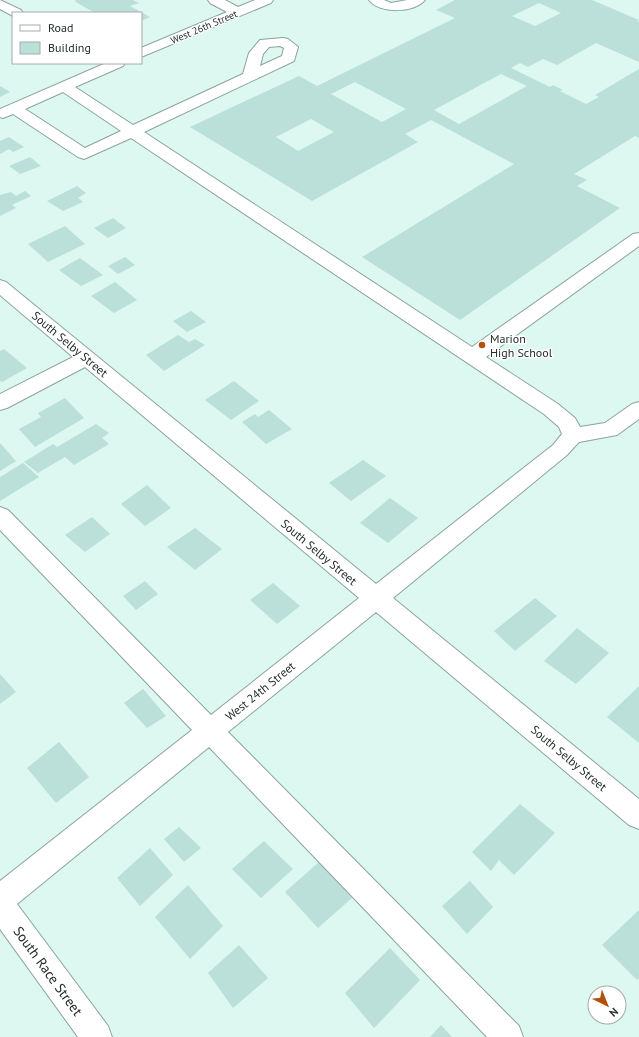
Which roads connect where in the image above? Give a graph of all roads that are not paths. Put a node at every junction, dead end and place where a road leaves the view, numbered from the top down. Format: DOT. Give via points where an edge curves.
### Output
graph roads {
  1 [pos="16,0"];
  2 [pos="216,0"];
  3 [pos="266,0"];
  4 [pos="376,0"];
  5 [pos="418,0"];
  6 [pos="1,5"];
  7 [pos="14,12"];
  8 [pos="238,12"];
  9 [pos="142,53"];
  10 [pos="112,64"];
  11 [pos="250,76"];
  12 [pos="64,86"];
  13 [pos="14,108"];
  14 [pos="0,114"];
  15 [pos="132,131"];
  16 [pos="639,238"];
  17 [pos="0,286"];
  18 [pos="472,357"];
  19 [pos="87,358"];
  20 [pos="0,403"];
  21 [pos="639,409"];
  22 [pos="573,436"];
  23 [pos="0,516"];
  24 [pos="375,598"];
  25 [pos="210,731"];
  26 [pos="639,816"];
  27 [pos="0,899"];
  28 [pos="0,905"];
  29 [pos="97,1037"];
  30 [pos="508,1037"];
  1 -- 6 [label="street"];
  2 -- 8 [label="street"];
  3 -- 8 [label="street, West 26th Street"];
  4 -- 5 [label="street" via="388,6 399,7"];
  6 -- 7 [label="street"];
  8 -- 9 [label="street, West 26th Street"];
  10 -- 12 [label="street"];
  11 -- 15 [label="street"];
  12 -- 13 [label="street"];
  12 -- 15 [label="street"];
  13 -- 14 [label="street"];
  13 -- 15 [label="street" via="84,154"];
  15 -- 18 [label="street"];
  16 -- 18 [label="street"];
  17 -- 19 [label="street, South Selby Street"];
  18 -- 22 [label="street" via="552,409 568,423"];
  19 -- 20 [label="street"];
  19 -- 24 [label="street, South Selby Street"];
  21 -- 22 [label="street" via="610,430"];
  22 -- 24 [label="street, West 24th Street" via="560,450"];
  23 -- 25 [label="street"];
  24 -- 25 [label="street, West 24th Street"];
  24 -- 26 [label="street, South Selby Street"];
  25 -- 27 [label="street, West 24th Street"];
  25 -- 30 [label="street"];
  28 -- 29 [label="street, South Race Street"];
}
